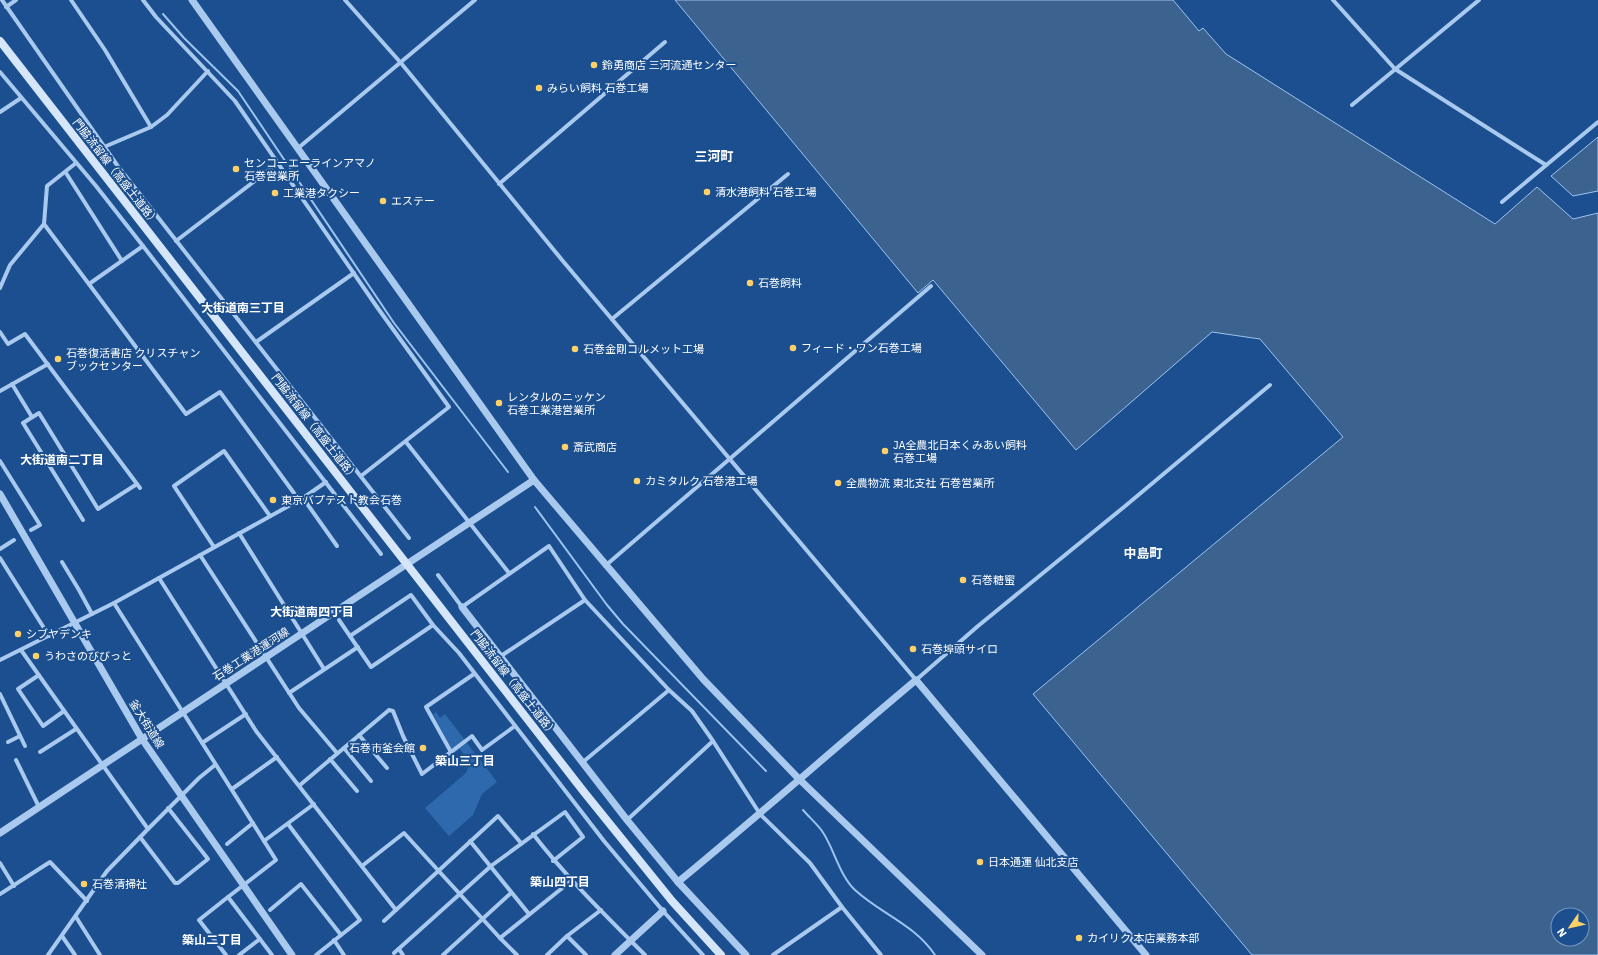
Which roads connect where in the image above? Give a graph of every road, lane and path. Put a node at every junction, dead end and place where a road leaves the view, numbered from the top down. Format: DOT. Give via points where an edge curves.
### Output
graph roads {
  1 [pos="2,0"];
  2 [pos="16,0"];
  3 [pos="71,0"];
  4 [pos="143,0"];
  5 [pos="192,0"];
  6 [pos="345,0"];
  7 [pos="475,0"];
  8 [pos="1333,0"];
  9 [pos="1479,0"];
  10 [pos="6,7"];
  11 [pos="0,41"];
  12 [pos="665,42"];
  13 [pos="401,63"];
  14 [pos="1395,69"];
  15 [pos="0,72"];
  16 [pos="208,72"];
  17 [pos="21,98"];
  18 [pos="1352,105"];
  19 [pos="0,112"];
  20 [pos="1598,122"];
  21 [pos="151,127"];
  22 [pos="104,147"];
  23 [pos="297,149"];
  24 [pos="76,163"];
  25 [pos="277,164"];
  26 [pos="1546,165"];
  27 [pos="66,173"];
  28 [pos="788,174"];
  29 [pos="499,184"];
  30 [pos="1502,202"];
  31 [pos="44,224"];
  32 [pos="176,241"];
  33 [pos="143,246"];
  34 [pos="122,261"];
  35 [pos="354,273"];
  36 [pos="89,284"];
  37 [pos="931,286"];
  38 [pos="0,288"];
  39 [pos="612,319"];
  40 [pos="0,332"];
  41 [pos="256,342"];
  42 [pos="48,364"];
  43 [pos="12,384"];
  44 [pos="1270,384"];
  45 [pos="0,391"];
  46 [pos="32,418"];
  47 [pos="406,442"];
  48 [pos="730,459"];
  49 [pos="0,461"];
  50 [pos="361,476"];
  51 [pos="534,480"];
  52 [pos="326,482"];
  53 [pos="137,484"];
  54 [pos="140,488"];
  55 [pos="0,494"];
  56 [pos="301,499"];
  57 [pos="270,516"];
  58 [pos="83,520"];
  59 [pos="470,523"];
  60 [pos="31,530"];
  61 [pos="239,533"];
  62 [pos="409,538"];
  63 [pos="14,540"];
  64 [pos="337,546"];
  65 [pos="214,547"];
  66 [pos="0,549"];
  67 [pos="200,554"];
  68 [pos="381,554"];
  69 [pos="0,558"];
  70 [pos="62,562"];
  71 [pos="408,564"];
  72 [pos="605,566"];
  73 [pos="509,573"];
  74 [pos="438,575"];
  75 [pos="159,578"];
  76 [pos="585,600"];
  77 [pos="114,603"];
  78 [pos="462,607"];
  79 [pos="92,614"];
  80 [pos="339,620"];
  81 [pos="74,623"];
  82 [pos="434,626"];
  83 [pos="302,634"];
  84 [pos="49,636"];
  85 [pos="350,636"];
  86 [pos="358,647"];
  87 [pos="21,650"];
  88 [pos="501,656"];
  89 [pos="266,657"];
  90 [pos="1,658"];
  91 [pos="324,669"];
  92 [pos="474,674"];
  93 [pos="39,675"];
  94 [pos="916,680"];
  95 [pos="226,683"];
  96 [pos="669,690"];
  97 [pos="289,693"];
  98 [pos="0,694"];
  99 [pos="64,711"];
  100 [pos="183,712"];
  101 [pos="246,714"];
  102 [pos="515,726"];
  103 [pos="76,728"];
  104 [pos="359,735"];
  105 [pos="20,736"];
  106 [pos="142,739"];
  107 [pos="713,740"];
  108 [pos="8,742"];
  109 [pos="202,743"];
  110 [pos="25,746"];
  111 [pos="344,748"];
  112 [pos="40,752"];
  113 [pos="451,752"];
  114 [pos="337,753"];
  115 [pos="277,757"];
  116 [pos="16,760"];
  117 [pos="330,760"];
  118 [pos="583,762"];
  119 [pos="102,765"];
  120 [pos="215,765"];
  121 [pos="387,768"];
  122 [pos="799,779"];
  123 [pos="371,781"];
  124 [pos="300,785"];
  125 [pos="232,789"];
  126 [pos="357,791"];
  127 [pos="181,796"];
  128 [pos="314,804"];
  129 [pos="39,807"];
  130 [pos="168,808"];
  131 [pos="760,814"];
  132 [pos="627,820"];
  133 [pos="253,823"];
  134 [pos="288,824"];
  135 [pos="148,829"];
  136 [pos="0,833"];
  137 [pos="533,834"];
  138 [pos="140,837"];
  139 [pos="264,841"];
  140 [pos="470,842"];
  141 [pos="521,843"];
  142 [pos="227,844"];
  143 [pos="553,861"];
  144 [pos="0,863"];
  145 [pos="362,866"];
  146 [pos="491,866"];
  147 [pos="439,870"];
  148 [pos="571,881"];
  149 [pos="678,882"];
  150 [pos="243,885"];
  151 [pos="14,886"];
  152 [pos="511,893"];
  153 [pos="0,894"];
  154 [pos="460,894"];
  155 [pos="228,897"];
  156 [pos="87,901"];
  157 [pos="842,907"];
  158 [pos="270,910"];
  159 [pos="396,910"];
  160 [pos="601,910"];
  161 [pos="663,911"];
  162 [pos="529,914"];
  163 [pos="76,917"];
  164 [pos="483,918"];
  165 [pos="384,921"];
  166 [pos="341,935"];
  167 [pos="62,936"];
  168 [pos="567,936"];
  169 [pos="500,938"];
  170 [pos="260,939"];
  171 [pos="334,940"];
  172 [pos="630,940"];
  173 [pos="399,949"];
  174 [pos="394,953"];
  175 [pos="48,955"];
  176 [pos="75,955"];
  177 [pos="100,955"];
  178 [pos="226,955"];
  179 [pos="239,955"];
  180 [pos="272,955"];
  181 [pos="292,955"];
  182 [pos="316,955"];
  183 [pos="344,955"];
  184 [pos="403,955"];
  185 [pos="443,955"];
  186 [pos="517,955"];
  187 [pos="547,955"];
  188 [pos="586,955"];
  189 [pos="615,955"];
  190 [pos="645,955"];
  191 [pos="703,955"];
  192 [pos="721,955"];
  193 [pos="746,955"];
  194 [pos="773,955"];
  195 [pos="881,955"];
  196 [pos="982,955"];
  197 [pos="1146,955"];
  1 -- 10 [label="street"];
  2 -- 10 [label="street"];
  3 -- 21 [label="street" via="105,50"];
  4 -- 16 [label="street"];
  5 -- 23 [label="street"];
  6 -- 13 [label="street"];
  7 -- 13 [label="street"];
  8 -- 14 [label="street"];
  9 -- 14 [label="street"];
  10 -- 22 [label="street"];
  11 -- 71 [label="main road, 門脇流留線（高盛土道路）"];
  12 -- 29 [label="street"];
  13 -- 23 [label="street"];
  13 -- 29 [label="street"];
  14 -- 18 [label="street"];
  14 -- 26 [label="street"];
  15 -- 17 [label="street"];
  16 -- 21 [label="street" via="167,115"];
  16 -- 25 [label="street" via="244,113"];
  17 -- 19 [label="street"];
  17 -- 24 [label="street"];
  20 -- 26 [label="street"];
  21 -- 22 [label="street"];
  22 -- 32 [label="street"];
  23 -- 51 [label="street"];
  24 -- 27 [label="street"];
  24 -- 33 [label="street"];
  25 -- 32 [label="street"];
  25 -- 35 [label="street"];
  26 -- 30 [label="street"];
  27 -- 31 [label="street" via="47,186"];
  27 -- 34 [label="street"];
  28 -- 39 [label="street"];
  29 -- 39 [label="street"];
  31 -- 36 [label="street"];
  31 -- 38 [label="street" via="10,265"];
  32 -- 41 [label="street"];
  33 -- 34 [label="street"];
  33 -- 52 [label="street"];
  34 -- 36 [label="street"];
  35 -- 41 [label="street"];
  35 -- 47 [label="street" via="449,407"];
  36 -- 56 [label="street" via="186,414 220,392"];
  37 -- 48 [label="street"];
  39 -- 48 [label="street"];
  40 -- 42 [label="street" via="8,344 25,334"];
  41 -- 50 [label="street"];
  42 -- 43 [label="street"];
  42 -- 53 [label="street"];
  43 -- 45 [label="street"];
  43 -- 46 [label="street"];
  44 -- 94 [label="street"];
  46 -- 53 [label="street" via="39,413 98,508"];
  46 -- 58 [label="street" via="23,423"];
  47 -- 50 [label="street"];
  47 -- 59 [label="street"];
  48 -- 72 [label="street"];
  48 -- 94 [label="street"];
  49 -- 60 [label="street" via="40,525"];
  50 -- 62 [label="street"];
  51 -- 59 [label="street, 石巻工業港運河線"];
  51 -- 72 [label="street"];
  52 -- 56 [label="street"];
  52 -- 68 [label="street"];
  53 -- 54 [label="street"];
  55 -- 81 [label="street, 釜大街道線"];
  56 -- 57 [label="street"];
  56 -- 64 [label="street"];
  57 -- 61 [label="street"];
  57 -- 65 [label="street" via="224,451 174,486"];
  59 -- 71 [label="street, 石巻工業港運河線"];
  59 -- 73 [label="street"];
  61 -- 65 [label="street"];
  61 -- 83 [label="street"];
  63 -- 66 [label="street"];
  65 -- 67 [label="street"];
  67 -- 75 [label="street"];
  67 -- 89 [label="street"];
  69 -- 84 [label="street"];
  70 -- 79 [label="street"];
  71 -- 83 [label="street, 石巻工業港運河線"];
  71 -- 192 [label="main road, 門脇流留線（高盛土道路）" via="629,850"];
  72 -- 122 [label="street" via="703,679"];
  73 -- 76 [label="street" via="549,546"];
  73 -- 78 [label="street"];
  74 -- 78 [label="street"];
  75 -- 77 [label="street"];
  75 -- 95 [label="street"];
  76 -- 88 [label="street"];
  76 -- 96 [label="street"];
  77 -- 79 [label="street"];
  77 -- 100 [label="street"];
  78 -- 88 [label="street"];
  79 -- 81 [label="street"];
  80 -- 85 [label="street"];
  81 -- 84 [label="street"];
  81 -- 106 [label="street, 釜大街道線"];
  82 -- 85 [label="street" via="411,595"];
  82 -- 86 [label="street" via="371,667"];
  82 -- 92 [label="street"];
  83 -- 89 [label="street, 石巻工業港運河線"];
  83 -- 91 [label="street"];
  84 -- 87 [label="street"];
  85 -- 86 [label="street"];
  86 -- 91 [label="street"];
  87 -- 90 [label="street"];
  87 -- 93 [label="street"];
  88 -- 118 [label="street"];
  89 -- 95 [label="street, 石巻工業港運河線"];
  89 -- 97 [label="street"];
  91 -- 97 [label="street"];
  92 -- 102 [label="street"];
  92 -- 113 [label="street" via="426,707"];
  93 -- 99 [label="street"];
  93 -- 99 [label="street" via="18,689 43,726"];
  94 -- 122 [label="street"];
  94 -- 197 [label="street"];
  95 -- 100 [label="street, 石巻工業港運河線"];
  95 -- 101 [label="street"];
  96 -- 107 [label="street" via="692,711"];
  96 -- 118 [label="street"];
  97 -- 114 [label="street"];
  98 -- 105 [label="street"];
  99 -- 103 [label="street"];
  100 -- 106 [label="street, 石巻工業港運河線"];
  100 -- 109 [label="street"];
  101 -- 109 [label="street"];
  101 -- 115 [label="street"];
  102 -- 113 [label="street" via="482,750 472,736"];
  102 -- 161 [label="street" via="604,841"];
  103 -- 112 [label="street"];
  103 -- 119 [label="street"];
  104 -- 111 [label="street"];
  104 -- 113 [label="street" via="389,710 393,711 422,774"];
  104 -- 121 [label="street"];
  105 -- 108 [label="street"];
  105 -- 110 [label="street"];
  106 -- 119 [label="street, 石巻工業港運河線"];
  106 -- 127 [label="street, 釜大街道線"];
  107 -- 131 [label="street"];
  107 -- 132 [label="street"];
  109 -- 120 [label="street"];
  111 -- 114 [label="street"];
  111 -- 123 [label="street"];
  114 -- 117 [label="street"];
  115 -- 124 [label="street"];
  115 -- 125 [label="street"];
  116 -- 129 [label="street"];
  117 -- 124 [label="street"];
  117 -- 126 [label="street"];
  118 -- 132 [label="street"];
  119 -- 129 [label="street, 石巻工業港運河線"];
  119 -- 135 [label="street"];
  120 -- 125 [label="street"];
  120 -- 127 [label="street"];
  122 -- 131 [label="street"];
  122 -- 196 [label="street"];
  124 -- 128 [label="street"];
  125 -- 133 [label="street"];
  127 -- 130 [label="street"];
  127 -- 150 [label="street, 釜大街道線"];
  128 -- 134 [label="street"];
  128 -- 145 [label="street"];
  129 -- 136 [label="street, 石巻工業港運河線"];
  130 -- 135 [label="street"];
  130 -- 138 [label="street" via="208,859 175,883"];
  131 -- 149 [label="street"];
  131 -- 157 [label="street" via="810,863"];
  132 -- 149 [label="street"];
  133 -- 139 [label="street"];
  133 -- 142 [label="street"];
  134 -- 139 [label="street"];
  134 -- 166 [label="street" via="360,920"];
  135 -- 138 [label="street"];
  137 -- 141 [label="street"];
  137 -- 143 [label="street"];
  137 -- 143 [label="street" via="565,812 583,837"];
  138 -- 156 [label="street" via="107,871"];
  139 -- 150 [label="street" via="276,860"];
  140 -- 141 [label="street" via="498,816"];
  140 -- 146 [label="street"];
  140 -- 147 [label="street"];
  141 -- 146 [label="street"];
  143 -- 148 [label="street"];
  144 -- 151 [label="street"];
  145 -- 147 [label="street" via="404,834"];
  145 -- 159 [label="street"];
  146 -- 152 [label="street"];
  146 -- 154 [label="street"];
  147 -- 154 [label="street"];
  147 -- 159 [label="street"];
  148 -- 160 [label="street"];
  148 -- 162 [label="street"];
  149 -- 193 [label="street"];
  150 -- 155 [label="street"];
  150 -- 181 [label="street, 釜大街道線"];
  151 -- 153 [label="street"];
  151 -- 156 [label="street" via="50,862"];
  152 -- 162 [label="street"];
  152 -- 164 [label="street"];
  154 -- 164 [label="street"];
  154 -- 173 [label="street"];
  155 -- 170 [label="street"];
  155 -- 178 [label="street" via="198,920"];
  156 -- 163 [label="street"];
  157 -- 194 [label="street"];
  157 -- 195 [label="street"];
  158 -- 166 [label="street" via="301,884"];
  159 -- 165 [label="street"];
  160 -- 168 [label="street"];
  160 -- 172 [label="street"];
  161 -- 172 [label="street"];
  161 -- 191 [label="street"];
  162 -- 169 [label="street"];
  163 -- 167 [label="street"];
  163 -- 177 [label="street"];
  164 -- 169 [label="street"];
  164 -- 185 [label="street"];
  166 -- 171 [label="street"];
  167 -- 175 [label="street"];
  167 -- 176 [label="street"];
  168 -- 187 [label="street"];
  168 -- 188 [label="street"];
  169 -- 186 [label="street"];
  170 -- 179 [label="street"];
  170 -- 180 [label="street"];
  171 -- 182 [label="street"];
  171 -- 183 [label="street"];
  172 -- 189 [label="street"];
  172 -- 190 [label="street"];
  173 -- 174 [label="street"];
  173 -- 184 [label="street"];
}
